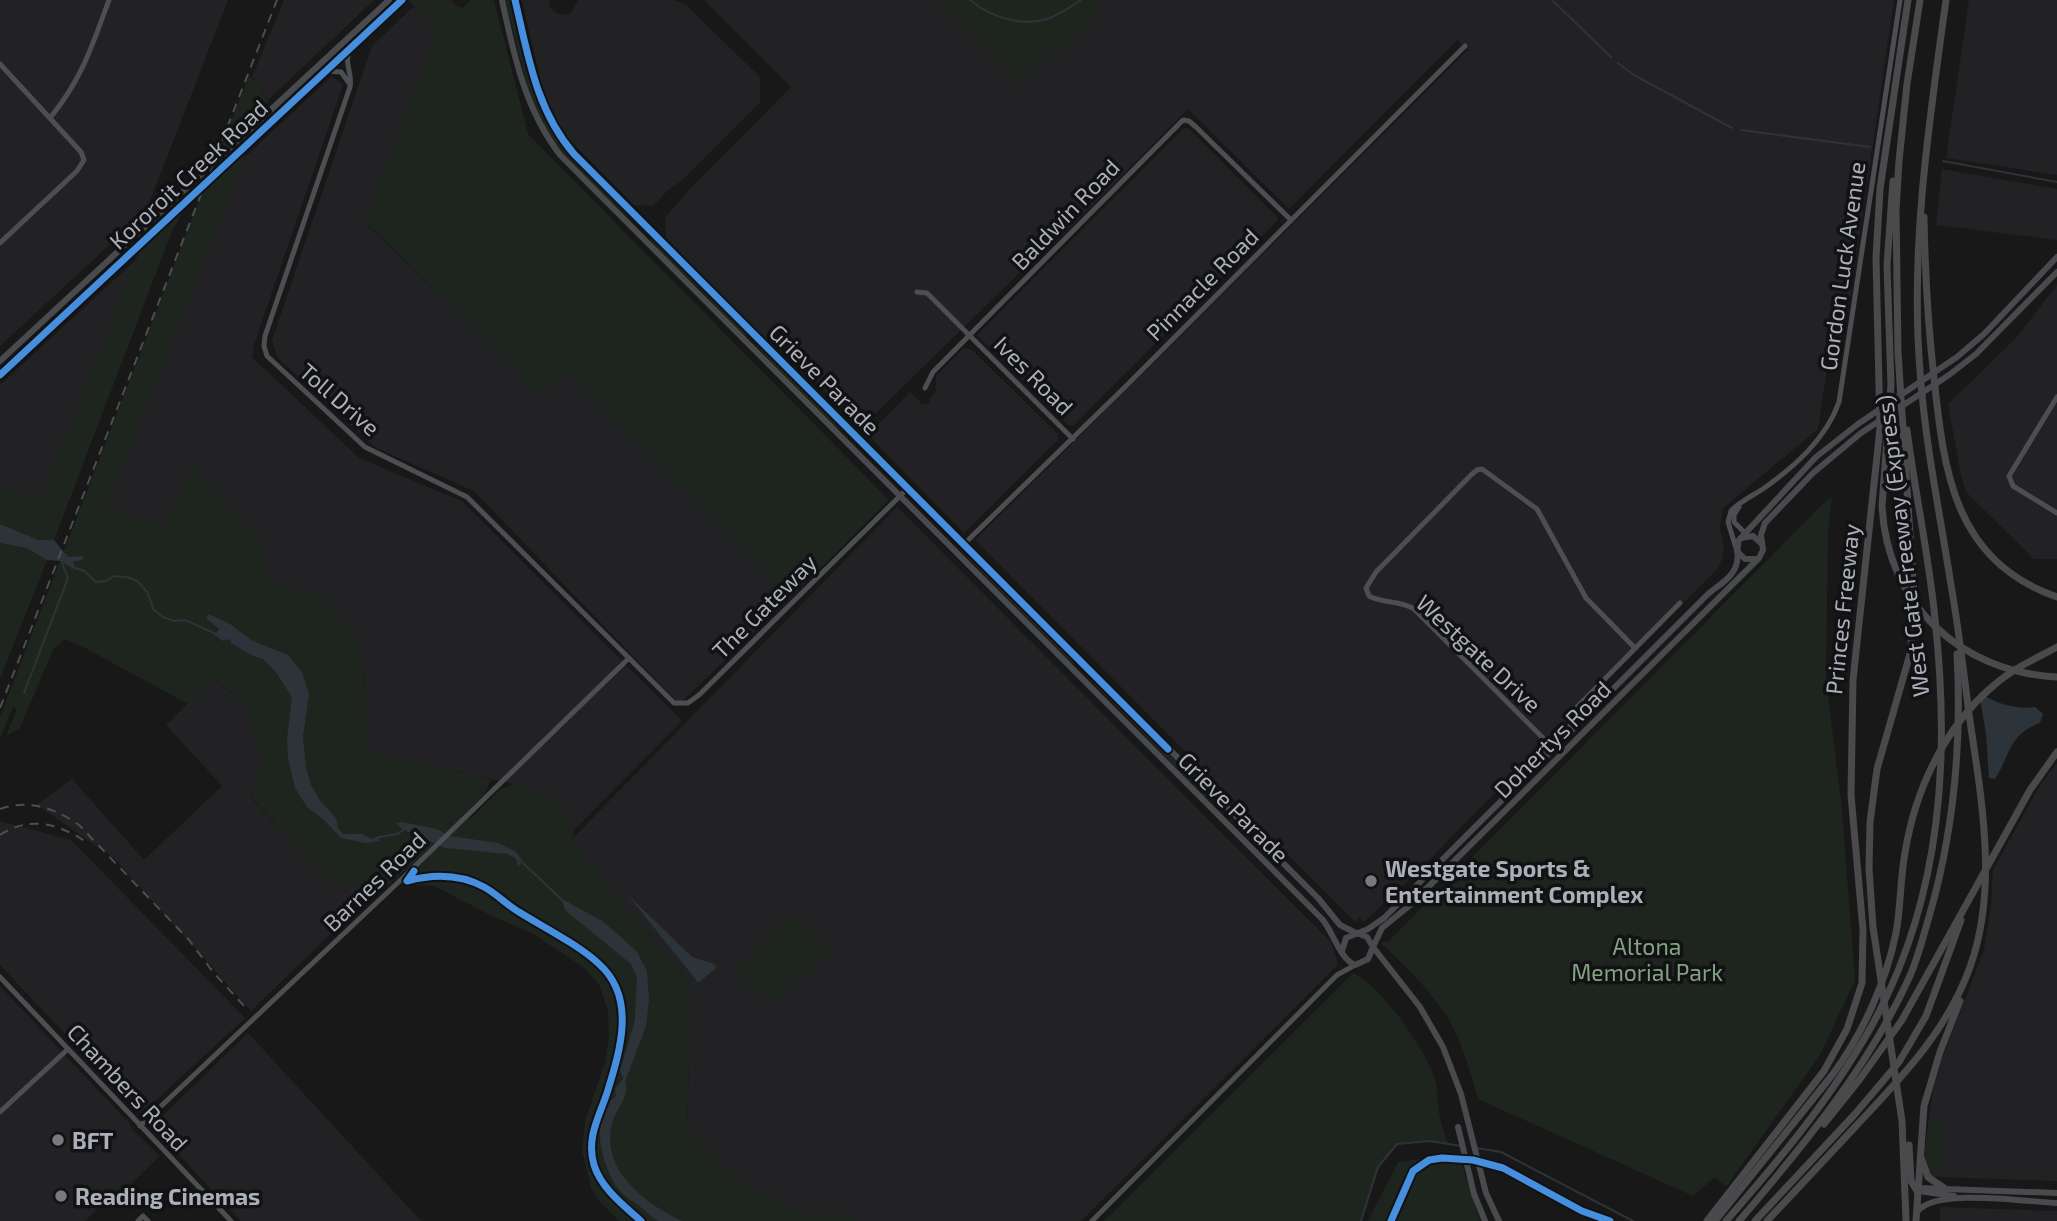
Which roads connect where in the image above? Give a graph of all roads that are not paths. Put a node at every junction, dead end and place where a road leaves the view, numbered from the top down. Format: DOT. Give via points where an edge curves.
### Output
graph roads {
  1 [pos="110,0"];
  2 [pos="389,0"];
  3 [pos="401,0"];
  4 [pos="500,0"];
  5 [pos="515,0"];
  6 [pos="1899,0"];
  7 [pos="1908,0"];
  8 [pos="1920,0"];
  9 [pos="1946,0"];
  10 [pos="354,45"];
  11 [pos="1465,46"];
  12 [pos="0,64"];
  13 [pos="324,73"];
  14 [pos="1907,84"];
  15 [pos="350,87"];
  16 [pos="50,118"];
  17 [pos="1925,154"];
  18 [pos="1291,220"];
  19 [pos="0,243"];
  20 [pos="2057,257"];
  21 [pos="2057,272"];
  22 [pos="917,292"];
  23 [pos="970,336"];
  24 [pos="1898,352"];
  25 [pos="0,361"];
  26 [pos="0,374"];
  27 [pos="925,388"];
  28 [pos="2057,397"];
  29 [pos="1073,439"];
  30 [pos="907,489"];
  31 [pos="899,497"];
  32 [pos="1747,500"];
  33 [pos="2057,513"];
  34 [pos="1747,534"];
  35 [pos="963,545"];
  36 [pos="1762,546"];
  37 [pos="1737,549"];
  38 [pos="1759,558"];
  39 [pos="1952,591"];
  40 [pos="2057,597"];
  41 [pos="1680,603"];
  42 [pos="1679,623"];
  43 [pos="1659,624"];
  44 [pos="2057,647"];
  45 [pos="1635,648"];
  46 [pos="629,658"];
  47 [pos="641,670"];
  48 [pos="2057,677"];
  49 [pos="1568,734"];
  50 [pos="1542,737"];
  51 [pos="1554,749"];
  52 [pos="2057,752"];
  53 [pos="1560,755"];
  54 [pos="1533,769"];
  55 [pos="1540,775"];
  56 [pos="1973,894"];
  57 [pos="1982,923"];
  58 [pos="1356,933"];
  59 [pos="1373,947"];
  60 [pos="1342,954"];
  61 [pos="1356,965"];
  62 [pos="1337,975"];
  63 [pos="0,977"];
  64 [pos="68,1049"];
  65 [pos="1833,1074"];
  66 [pos="0,1112"];
  67 [pos="1902,1121"];
  68 [pos="140,1126"];
  69 [pos="1458,1127"];
  70 [pos="1919,1154"];
  71 [pos="1788,1164"];
  72 [pos="1736,1186"];
  73 [pos="1944,1188"];
  74 [pos="1917,1189"];
  75 [pos="2057,1193"];
  76 [pos="1963,1198"];
  77 [pos="2057,1203"];
  78 [pos="1916,1218"];
  79 [pos="1710,1220"];
  80 [pos="138,1221"];
  81 [pos="148,1221"];
  82 [pos="231,1221"];
  83 [pos="1092,1221"];
  84 [pos="1485,1221"];
  85 [pos="1499,1221"];
  86 [pos="1726,1221"];
  87 [pos="1739,1221"];
  88 [pos="1755,1221"];
  89 [pos="1767,1221"];
  90 [pos="1905,1221"];
  1 -- 16 [label="street" via="81,73"];
  2 -- 25 [label="main road, Kororoit Creek Road"];
  3 -- 10 [label="main road, Kororoit Creek Road"];
  4 -- 31 [label="main road, Grieve Parade" via="530,106 559,155"];
  5 -- 30 [label="main road, Grieve Parade" via="540,98 569,148"];
  6 -- 32 [label="street, Gordon Luck Avenue" via="1839,402 1829,424 1807,451"];
  7 -- 72 [label="highway, Princes Freeway" via="1879,201 1875,258 1880,428 1853,680 1851,795 1863,930 1862,983 1847,1029 1824,1071"];
  8 -- 14 [label="highway"];
  9 -- 17 [label="highway"];
  10 -- 13 [label="main road, Kororoit Creek Road"];
  10 -- 15 [label="street, Toll Drive" via="346,57"];
  11 -- 18 [label="street, Pinnacle Road"];
  12 -- 16 [label="street"];
  13 -- 15 [label="street" via="341,72"];
  13 -- 26 [label="main road, Kororoit Creek Road"];
  14 -- 24 [label="highway" via="1896,211"];
  14 -- 48 [label="highway" via="1887,265 1891,385 1882,506 1885,539 1903,586 1935,627 1974,655 2022,673"];
  15 -- 46 [label="street, Toll Drive" via="265,336 268,356 365,447 467,497"];
  16 -- 19 [label="street" via="81,152 83,164"];
  17 -- 39 [label="highway" via="1917,280 1920,369"];
  17 -- 40 [label="highway" via="1930,344 1951,489 1966,523 1989,552 2017,577"];
  18 -- 23 [label="street, Baldwin Road" via="1186,120 1175,126"];
  18 -- 29 [label="street, Pinnacle Road"];
  20 -- 34 [label="main road, Dohertys Road" via="1984,334 1807,465"];
  21 -- 36 [label="main road" via="1989,343 1818,469 1768,518"];
  22 -- 23 [label="street, Ives Road" via="927,293"];
  23 -- 27 [label="street, Baldwin Road" via="933,372"];
  23 -- 29 [label="street, Ives Road"];
  24 -- 67 [label="highway" via="1915,611 1910,654 1877,769 1869,869 1873,927"];
  24 -- 86 [label="highway, West Gate Freeway (Express)" via="1940,674 1942,772 1931,856 1907,948 1864,1039 1794,1139"];
  28 -- 33 [label="street" via="2009,480"];
  29 -- 35 [label="street, Pinnacle Road"];
  30 -- 31 [label="street, The Gateway"];
  30 -- 35 [label="main road, Grieve Parade"];
  31 -- 47 [label="street, The Gateway" via="691,701 674,703"];
  31 -- 60 [label="main road, Grieve Parade" via="1322,919"];
  32 -- 34 [label="street" via="1733,518"];
  32 -- 37 [label="street, Gordon Luck Avenue" via="1729,515"];
  34 -- 36 [label="main road"];
  34 -- 37 [label="main road, Dohertys Road"];
  35 -- 58 [label="main road, Grieve Parade" via="1338,923"];
  36 -- 38 [label="main road"];
  37 -- 38 [label="main road" via="1745,559"];
  37 -- 42 [label="main road, Dohertys Road" via="1732,573"];
  38 -- 53 [label="main road, Dohertys Road"];
  39 -- 57 [label="highway" via="1980,795 1986,883"];
  39 -- 71 [label="highway, West Gate Freeway (Express)" via="1958,669 1956,786 1940,878 1910,975 1895,1007 1853,1075"];
  41 -- 43 [label="street"];
  42 -- 43 [label="street"];
  42 -- 49 [label="main road, Dohertys Road"];
  43 -- 45 [label="street"];
  44 -- 65 [label="highway" via="1993,686 1945,742 1918,799 1890,954 1864,1022"];
  45 -- 49 [label="street" via="1576,708"];
  45 -- 50 [label="street, Westgate Drive" via="1587,598 1536,509 1483,470 1475,472 1385,561 1366,590 1374,598 1403,603 1416,611"];
  46 -- 47 [label="street, Toll Drive"];
  46 -- 68 [label="street, Barnes Road"];
  49 -- 51 [label="main road, Dohertys Road"];
  50 -- 51 [label="street, Westgate Drive"];
  50 -- 54 [label="street" via="1543,751"];
  51 -- 53 [label="main road"];
  51 -- 54 [label="main road, Dohertys Road"];
  52 -- 56 [label="highway" via="2030,790"];
  53 -- 55 [label="main road, Dohertys Road"];
  54 -- 55 [label="main road"];
  54 -- 58 [label="main road, Dohertys Road" via="1384,918"];
  55 -- 59 [label="main road, Dohertys Road" via="1382,928"];
  56 -- 71 [label="highway" via="1888,1041"];
  56 -- 88 [label="highway" via="1934,999 1910,1046 1876,1091"];
  57 -- 70 [label="highway" via="1973,966 1928,1088"];
  57 -- 89 [label="highway" via="1955,1003 1931,1040"];
  58 -- 59 [label="main road" via="1367,937"];
  58 -- 60 [label="main road" via="1345,940"];
  59 -- 61 [label="main road" via="1368,960"];
  59 -- 85 [label="main road" via="1415,1000 1439,1040 1456,1078 1479,1170"];
  60 -- 61 [label="main road"];
  60 -- 62 [label="street"];
  61 -- 62 [label="street"];
  62 -- 83 [label="street"];
  63 -- 64 [label="street, Chambers Road"];
  64 -- 66 [label="street"];
  64 -- 68 [label="street, Chambers Road"];
  65 -- 72 [label="highway"];
  65 -- 79 [label="highway"];
  67 -- 74 [label="highway" via="1908,1135 1911,1181"];
  67 -- 90 [label="highway"];
  68 -- 82 [label="street, Chambers Road"];
  69 -- 84 [label="main road"];
  70 -- 73 [label="highway" via="1927,1175"];
  70 -- 74 [label="highway"];
  71 -- 87 [label="highway, West Gate Freeway (Express)"];
  72 -- 79 [label="highway"];
  73 -- 74 [label="main road"];
  73 -- 75 [label="main road"];
  74 -- 76 [label="main road"];
  74 -- 78 [label="highway"];
  74 -- 90 [label="highway" via="1909,1197"];
  76 -- 77 [label="main road"];
  76 -- 78 [label="main road" via="1930,1202"];
  80 -- 81 [label="street" via="143,1216"];
}
